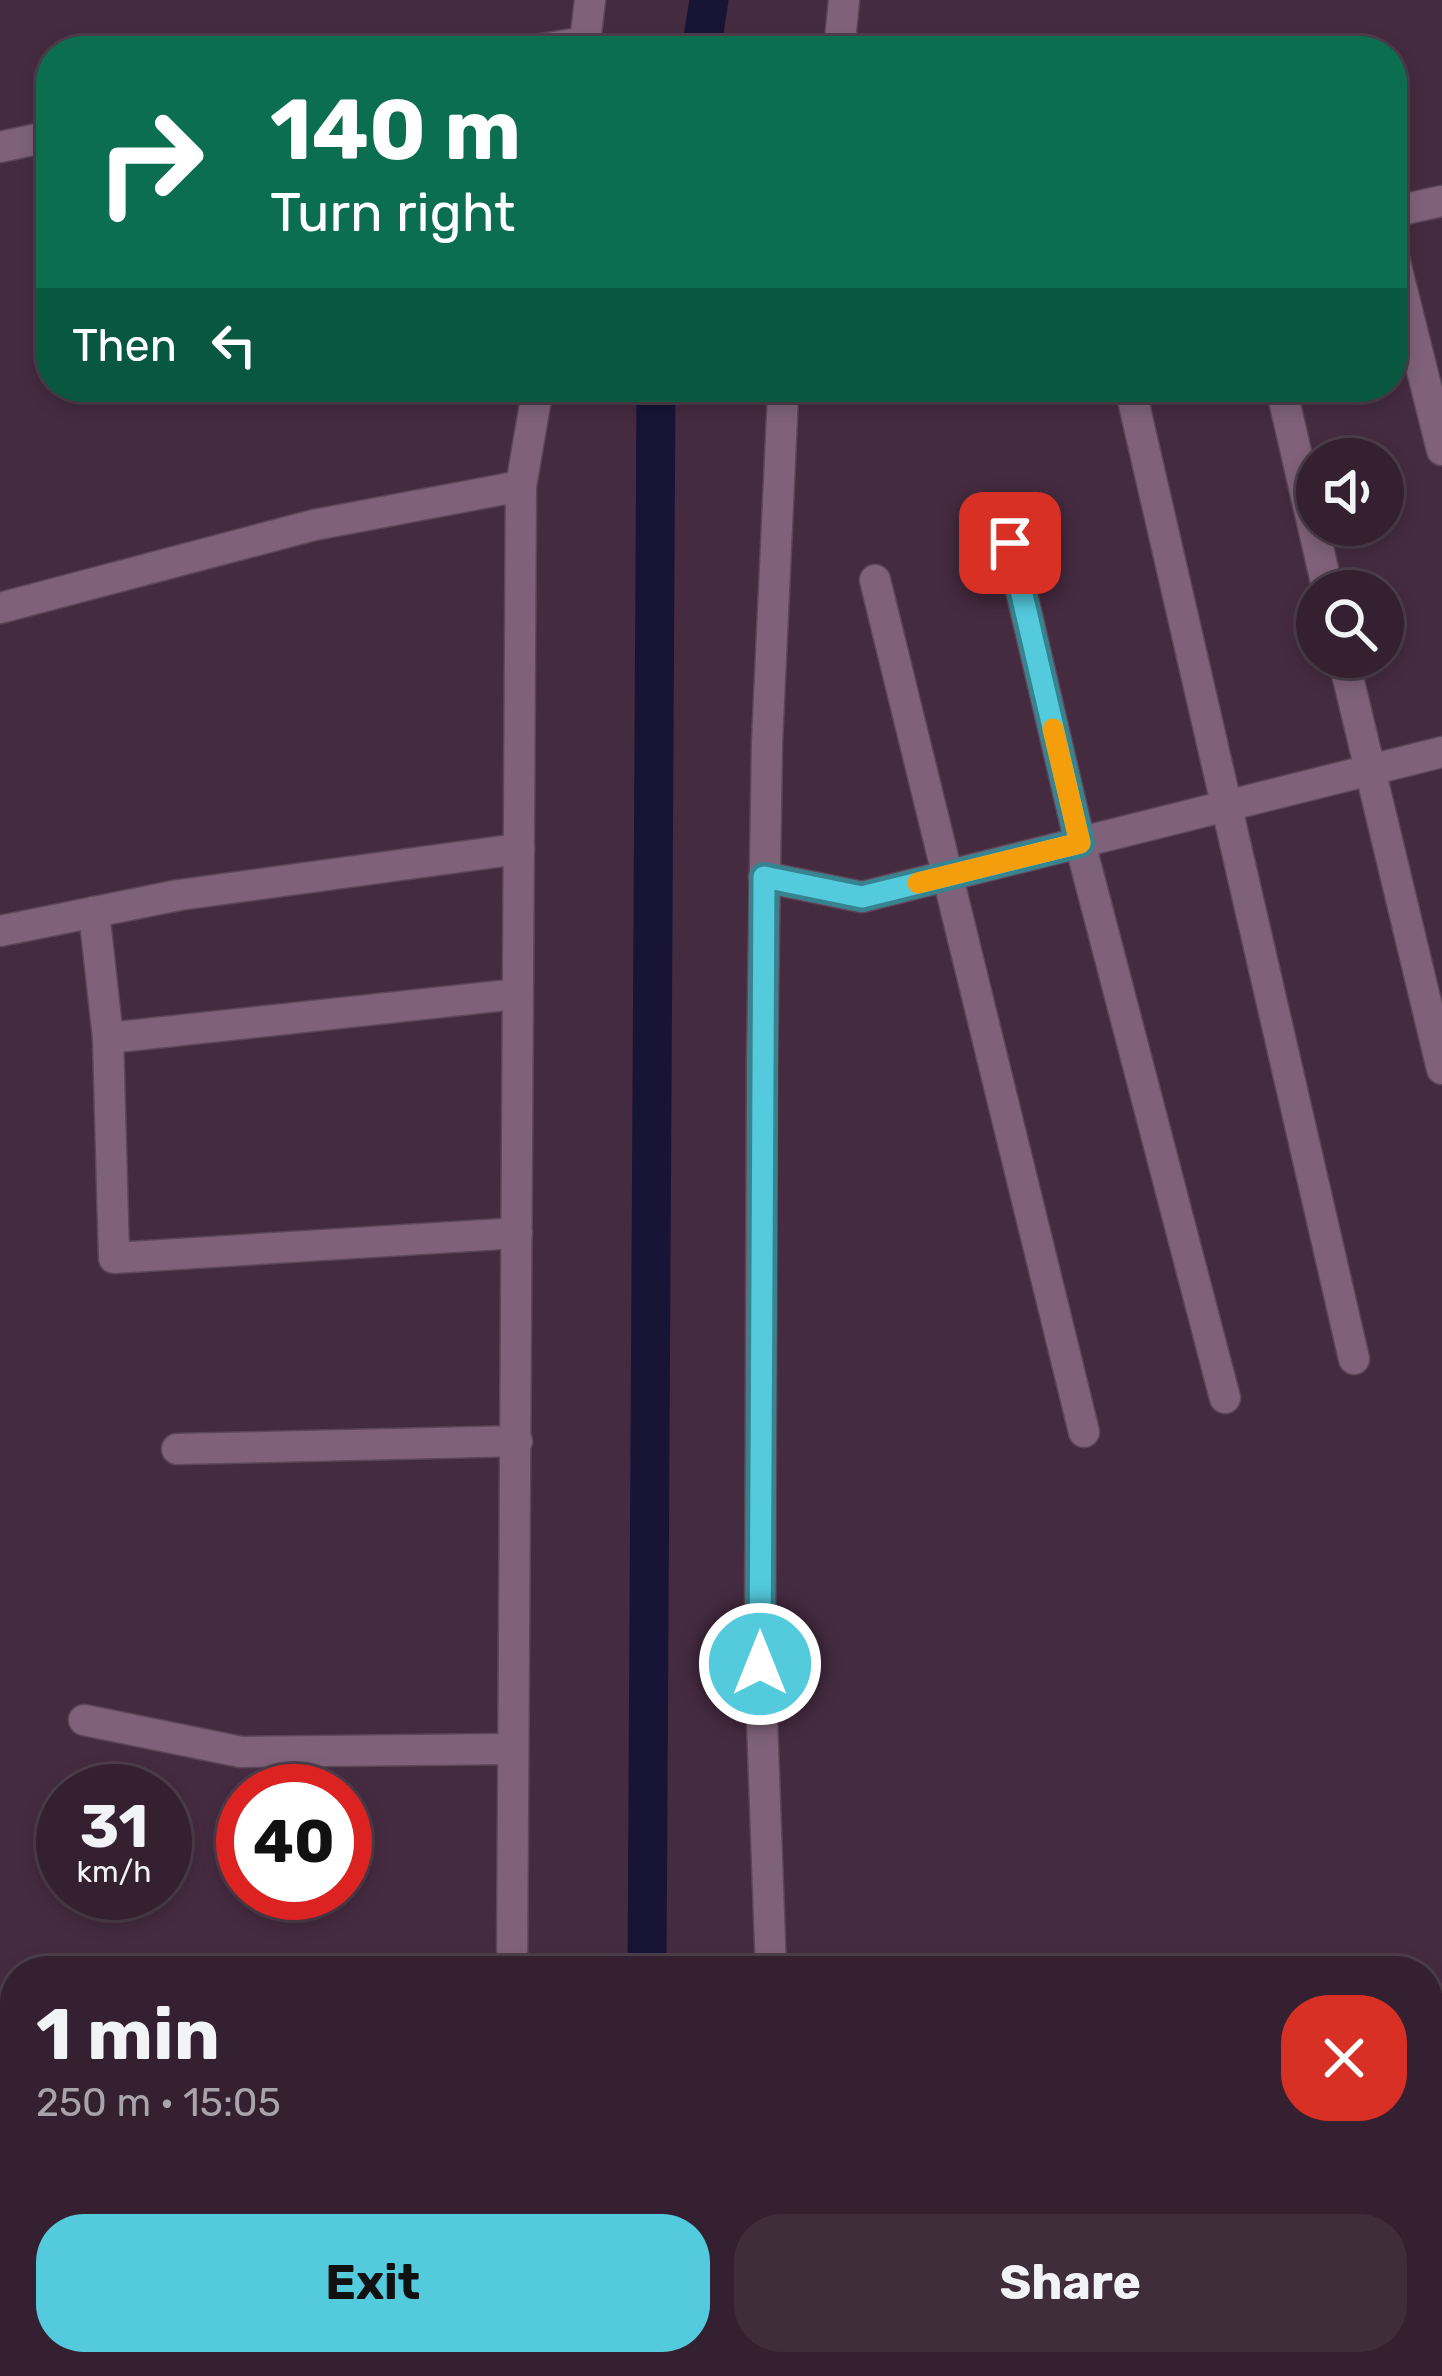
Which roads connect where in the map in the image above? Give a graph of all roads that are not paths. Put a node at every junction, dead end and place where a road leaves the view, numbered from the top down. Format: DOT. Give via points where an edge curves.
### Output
graph roads {
  1 [pos="590,0"];
  2 [pos="844,0"];
  3 [pos="585,36"];
  4 [pos="840,36"];
  5 [pos="36,139"];
  6 [pos="0,147"];
  7 [pos="1442,200"];
  8 [pos="1407,208"];
  9 [pos="1407,310"];
  10 [pos="535,402"];
  11 [pos="783,402"];
  12 [pos="1133,402"];
  13 [pos="1284,402"];
  14 [pos="1442,450"];
  15 [pos="520,486"];
  16 [pos="1010,543"];
  17 [pos="1323,570"];
  18 [pos="874,580"];
  19 [pos="0,608"];
  20 [pos="1348,678"];
  21 [pos="1442,752"];
  22 [pos="1369,771"];
  23 [pos="1226,806"];
  24 [pos="1080,843"];
  25 [pos="519,849"];
  26 [pos="948,876"];
  27 [pos="764,877"];
  28 [pos="94,912"];
  29 [pos="0,931"];
  30 [pos="517,994"];
  31 [pos="108,1038"];
  32 [pos="1442,1069"];
  33 [pos="517,1233"];
  34 [pos="1354,1359"];
  35 [pos="1225,1398"];
  36 [pos="1084,1432"];
  37 [pos="517,1442"];
  38 [pos="178,1449"];
  39 [pos="84,1720"];
  40 [pos="513,1749"];
  41 [pos="512,1956"];
  42 [pos="770,1956"];
  1 -- 3 [label="street"];
  2 -- 4 [label="street"];
  5 -- 6 [label="street"];
  7 -- 8 [label="street"];
  9 -- 14 [label="street"];
  10 -- 15 [label="street"];
  11 -- 27 [label="street"];
  12 -- 23 [label="street"];
  13 -- 17 [label="street"];
  15 -- 19 [label="street" via="314,525"];
  15 -- 25 [label="street"];
  16 -- 24 [label="street"];
  18 -- 26 [label="street"];
  20 -- 22 [label="street"];
  21 -- 22 [label="street"];
  22 -- 23 [label="street"];
  22 -- 32 [label="street"];
  23 -- 24 [label="street"];
  23 -- 34 [label="street"];
  24 -- 26 [label="street"];
  24 -- 35 [label="street"];
  25 -- 28 [label="street"];
  25 -- 30 [label="street"];
  26 -- 27 [label="street" via="862,897"];
  26 -- 36 [label="street"];
  27 -- 42 [label="street" via="760,1664"];
  28 -- 29 [label="street"];
  28 -- 31 [label="street"];
  30 -- 31 [label="street"];
  30 -- 33 [label="street"];
  31 -- 33 [label="street" via="114,1258"];
  33 -- 37 [label="street"];
  37 -- 38 [label="street"];
  37 -- 40 [label="street"];
  39 -- 40 [label="street" via="241,1752"];
  40 -- 41 [label="street"];
}
